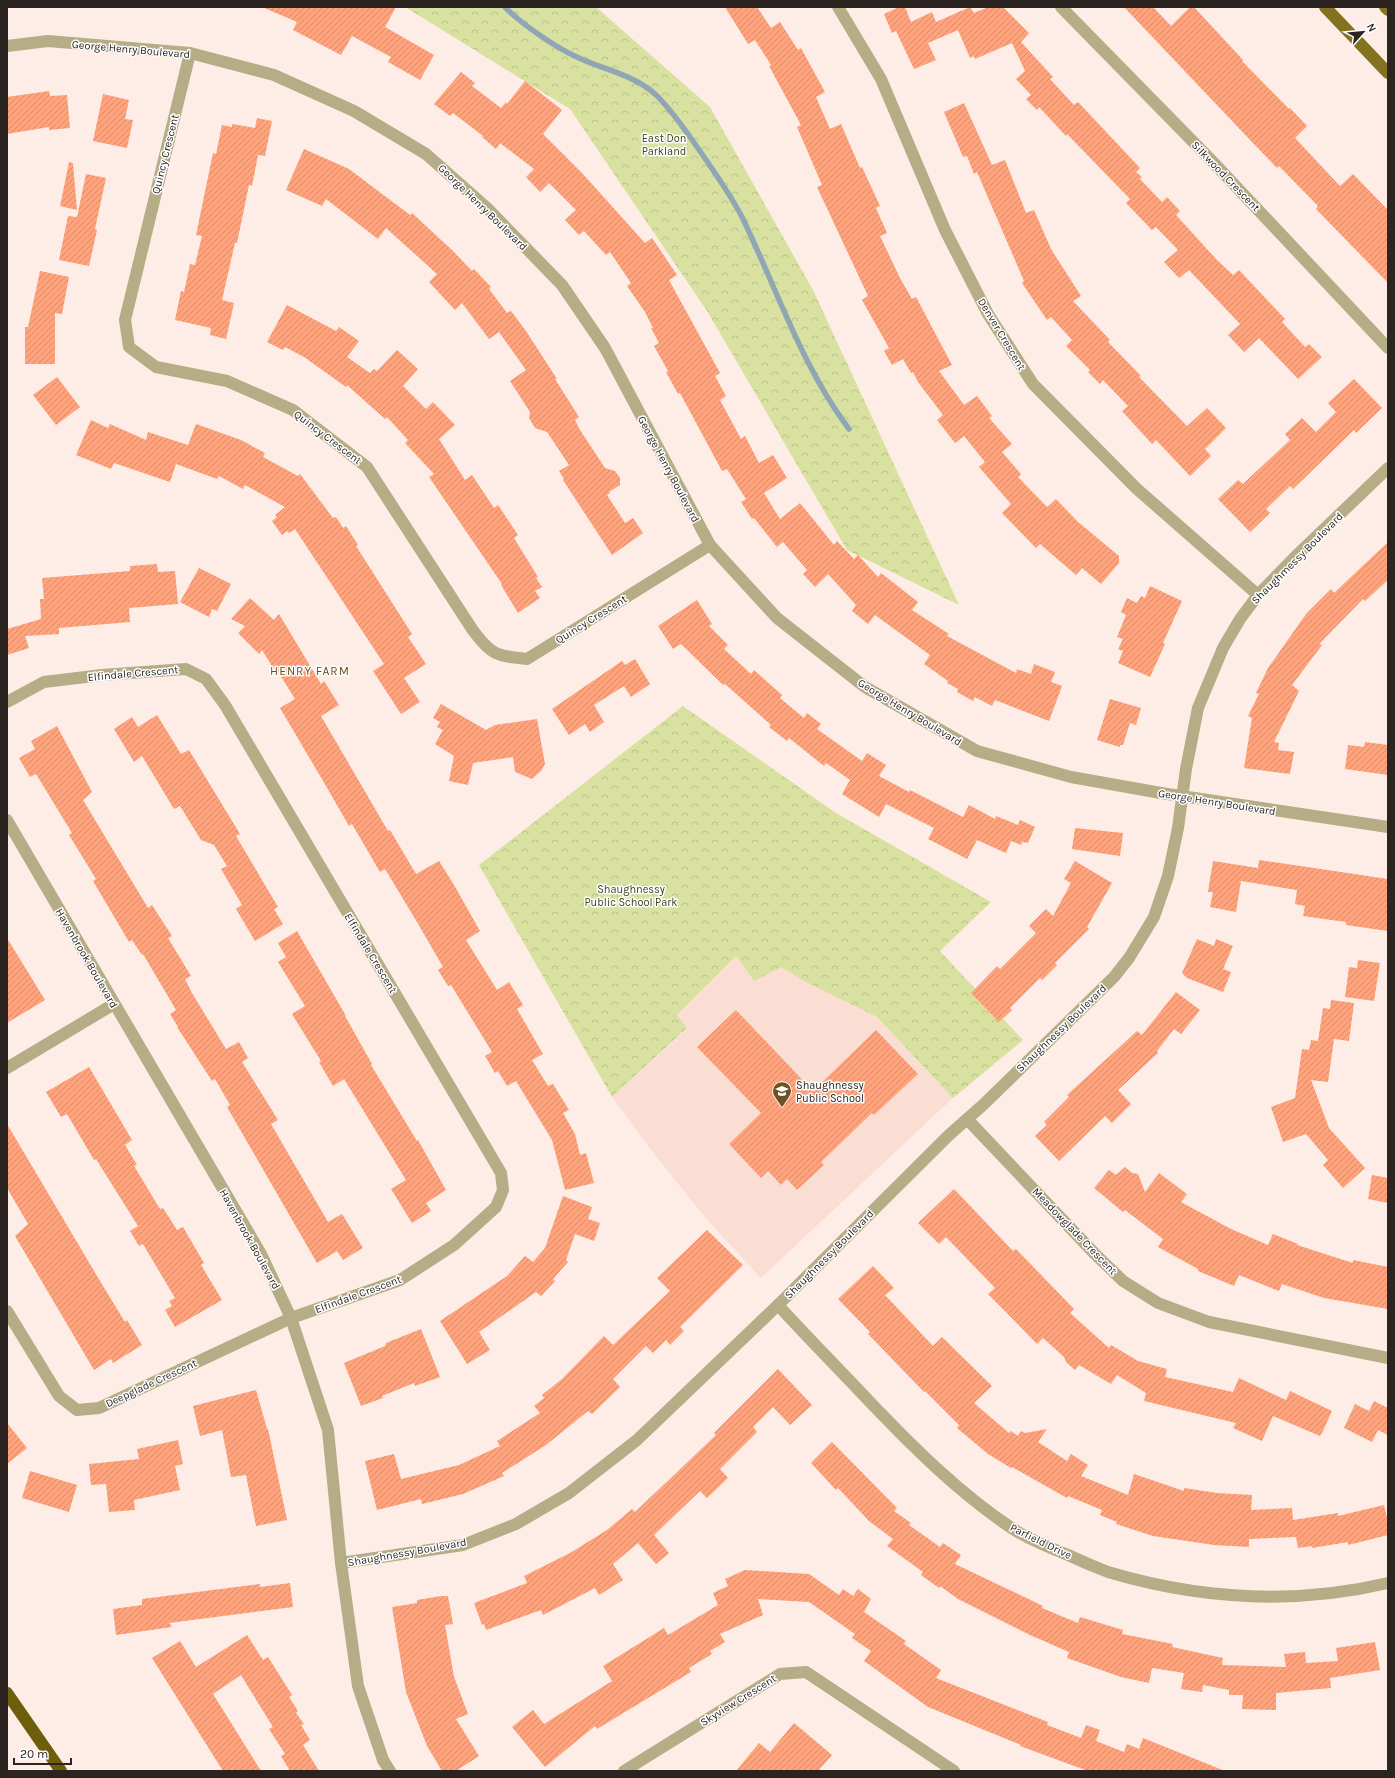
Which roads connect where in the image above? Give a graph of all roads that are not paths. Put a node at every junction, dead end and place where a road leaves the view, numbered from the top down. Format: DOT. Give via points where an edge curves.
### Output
graph roads {
  1 [pos="838,7"];
  2 [pos="1061,7"];
  3 [pos="1325,7"];
  4 [pos="1385,7"];
  5 [pos="1388,10"];
  6 [pos="7,46"];
  7 [pos="190,53"];
  8 [pos="1388,73"];
  9 [pos="1388,348"];
  10 [pos="1388,468"];
  11 [pos="710,545"];
  12 [pos="1258,595"];
  13 [pos="7,702"];
  14 [pos="1182,796"];
  15 [pos="7,820"];
  16 [pos="1388,826"];
  17 [pos="114,1004"];
  18 [pos="7,1068"];
  19 [pos="967,1119"];
  20 [pos="778,1305"];
  21 [pos="7,1311"];
  22 [pos="291,1318"];
  23 [pos="1388,1358"];
  24 [pos="341,1563"];
  25 [pos="1388,1583"];
  26 [pos="7,1694"];
  27 [pos="55,1771"];
  28 [pos="61,1771"];
  29 [pos="390,1771"];
  30 [pos="624,1771"];
  31 [pos="954,1771"];
  1 -- 12 [label="street, Denver Crescent" via="881,79 959,258 988,314 1032,384 1137,489"];
  2 -- 9 [label="street, Silkwood Crescent" via="1213,162"];
  3 -- 8 [label="main road"];
  4 -- 5 [label="main road"];
  6 -- 7 [label="street, George Henry Boulevard" via="48,41"];
  7 -- 11 [label="street, George Henry Boulevard" via="274,75 354,112 426,154 488,208 562,284 605,348"];
  7 -- 11 [label="street, Quincy Crescent" via="125,320 129,347 156,367 227,381 293,410 367,467 484,646 502,657 527,659"];
  10 -- 12 [label="street, Shaughmessy Boulevard"];
  11 -- 14 [label="street, George Henry Boulevard" via="778,618 864,687 976,751 1071,777"];
  12 -- 14 [label="street, Shaughmessy Boulevard" via="1223,648 1198,708"];
  13 -- 22 [label="street, Elfindale Crescent" via="44,682 102,675 186,669 206,679 225,705 501,1173 503,1190 496,1207 454,1245 400,1280"];
  14 -- 16 [label="street, George Henry Boulevard"];
  14 -- 19 [label="street, Shaughnessy Boulevard" via="1168,876 1154,917 1129,958 1103,988"];
  15 -- 17 [label="street, Havenbrook Boulevard"];
  17 -- 18 [label="street"];
  17 -- 22 [label="street, Havenbrook Boulevard" via="261,1254"];
  19 -- 20 [label="street, Shaughnessy Boulevard"];
  19 -- 23 [label="street, Meadowglade Crescent" via="1095,1254 1124,1281 1158,1303 1209,1322"];
  20 -- 24 [label="street, Shaughnessy Boulevard" via="637,1440 569,1493 516,1524 463,1545"];
  20 -- 25 [label="street, Parfield Drive" via="926,1459 964,1494 1015,1530 1060,1552 1107,1571 1166,1586 1226,1595 1281,1597 1335,1592"];
  21 -- 22 [label="street, Deepglade Crescent" via="59,1396 77,1410 99,1408"];
  22 -- 24 [label="street, Havenbrook Boulevard" via="328,1430"];
  24 -- 29 [label="street, Havenbrook Boulevard" via="358,1686 383,1760"];
  26 -- 27 [label="highway"];
  26 -- 28 [label="highway"];
  30 -- 31 [label="street, Skyview Crescent" via="780,1674 806,1672"];
}
